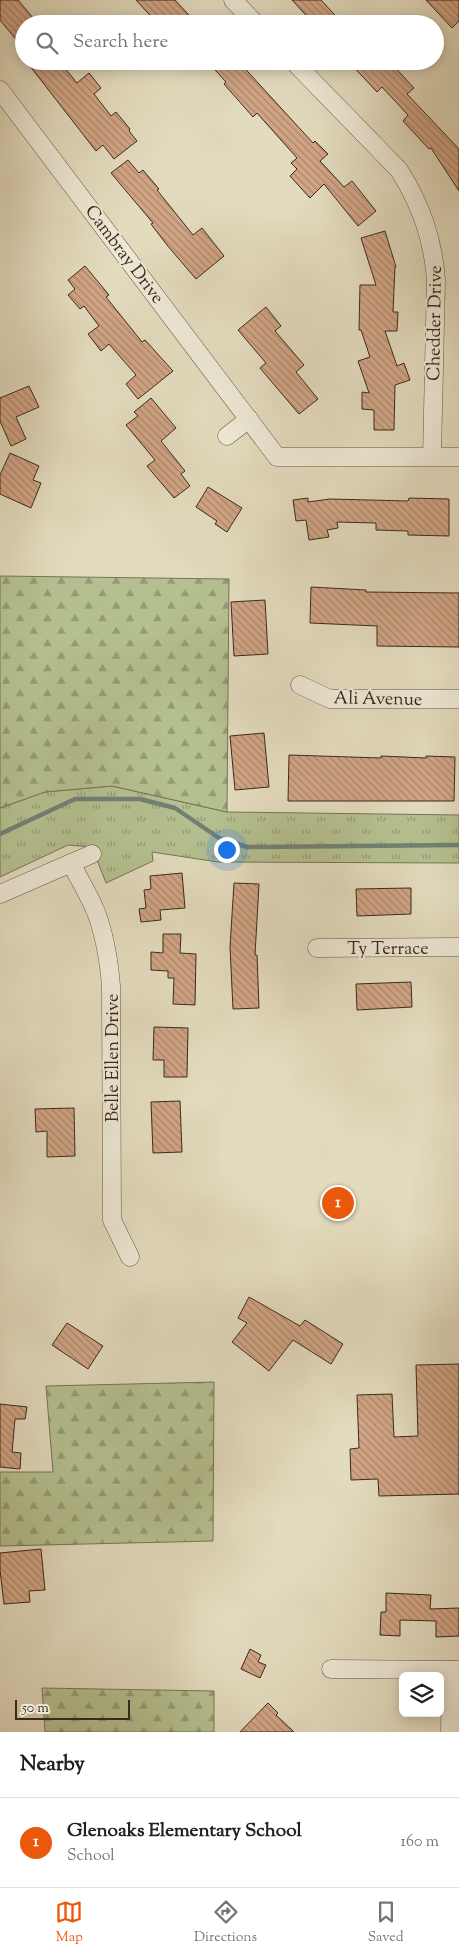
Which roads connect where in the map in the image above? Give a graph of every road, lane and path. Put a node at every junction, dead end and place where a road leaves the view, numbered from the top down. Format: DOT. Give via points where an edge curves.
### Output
graph roads {
  1 [pos="233,0"];
  2 [pos="247,15"];
  3 [pos="302,70"];
  4 [pos="0,90"];
  5 [pos="250,419"];
  6 [pos="227,436"];
  7 [pos="432,456"];
  8 [pos="459,457"];
  9 [pos="300,685"];
  10 [pos="459,699"];
  11 [pos="92,854"];
  12 [pos="71,863"];
  13 [pos="0,894"];
  14 [pos="459,947"];
  15 [pos="317,948"];
  16 [pos="130,1257"];
  17 [pos="331,1669"];
  18 [pos="455,1670"];
  19 [pos="450,1732"];
  1 -- 2 [label="street"];
  3 -- 7 [label="street, Chedder Drive" via="399,170 412,190 427,226 435,256 436,280"];
  4 -- 5 [label="street, Cambray Drive"];
  5 -- 6 [label="street"];
  5 -- 7 [label="street, Cambray Drive" via="277,457"];
  7 -- 8 [label="street, Cambray Drive"];
  9 -- 10 [label="street, Ali Avenue" via="330,699"];
  11 -- 12 [label="street"];
  12 -- 13 [label="street"];
  12 -- 16 [label="street, Belle Ellen Drive" via="95,912 109,960 112,1220"];
  14 -- 15 [label="street, Ty Terrace"];
  17 -- 18 [label="street"];
  18 -- 19 [label="street"];
}
